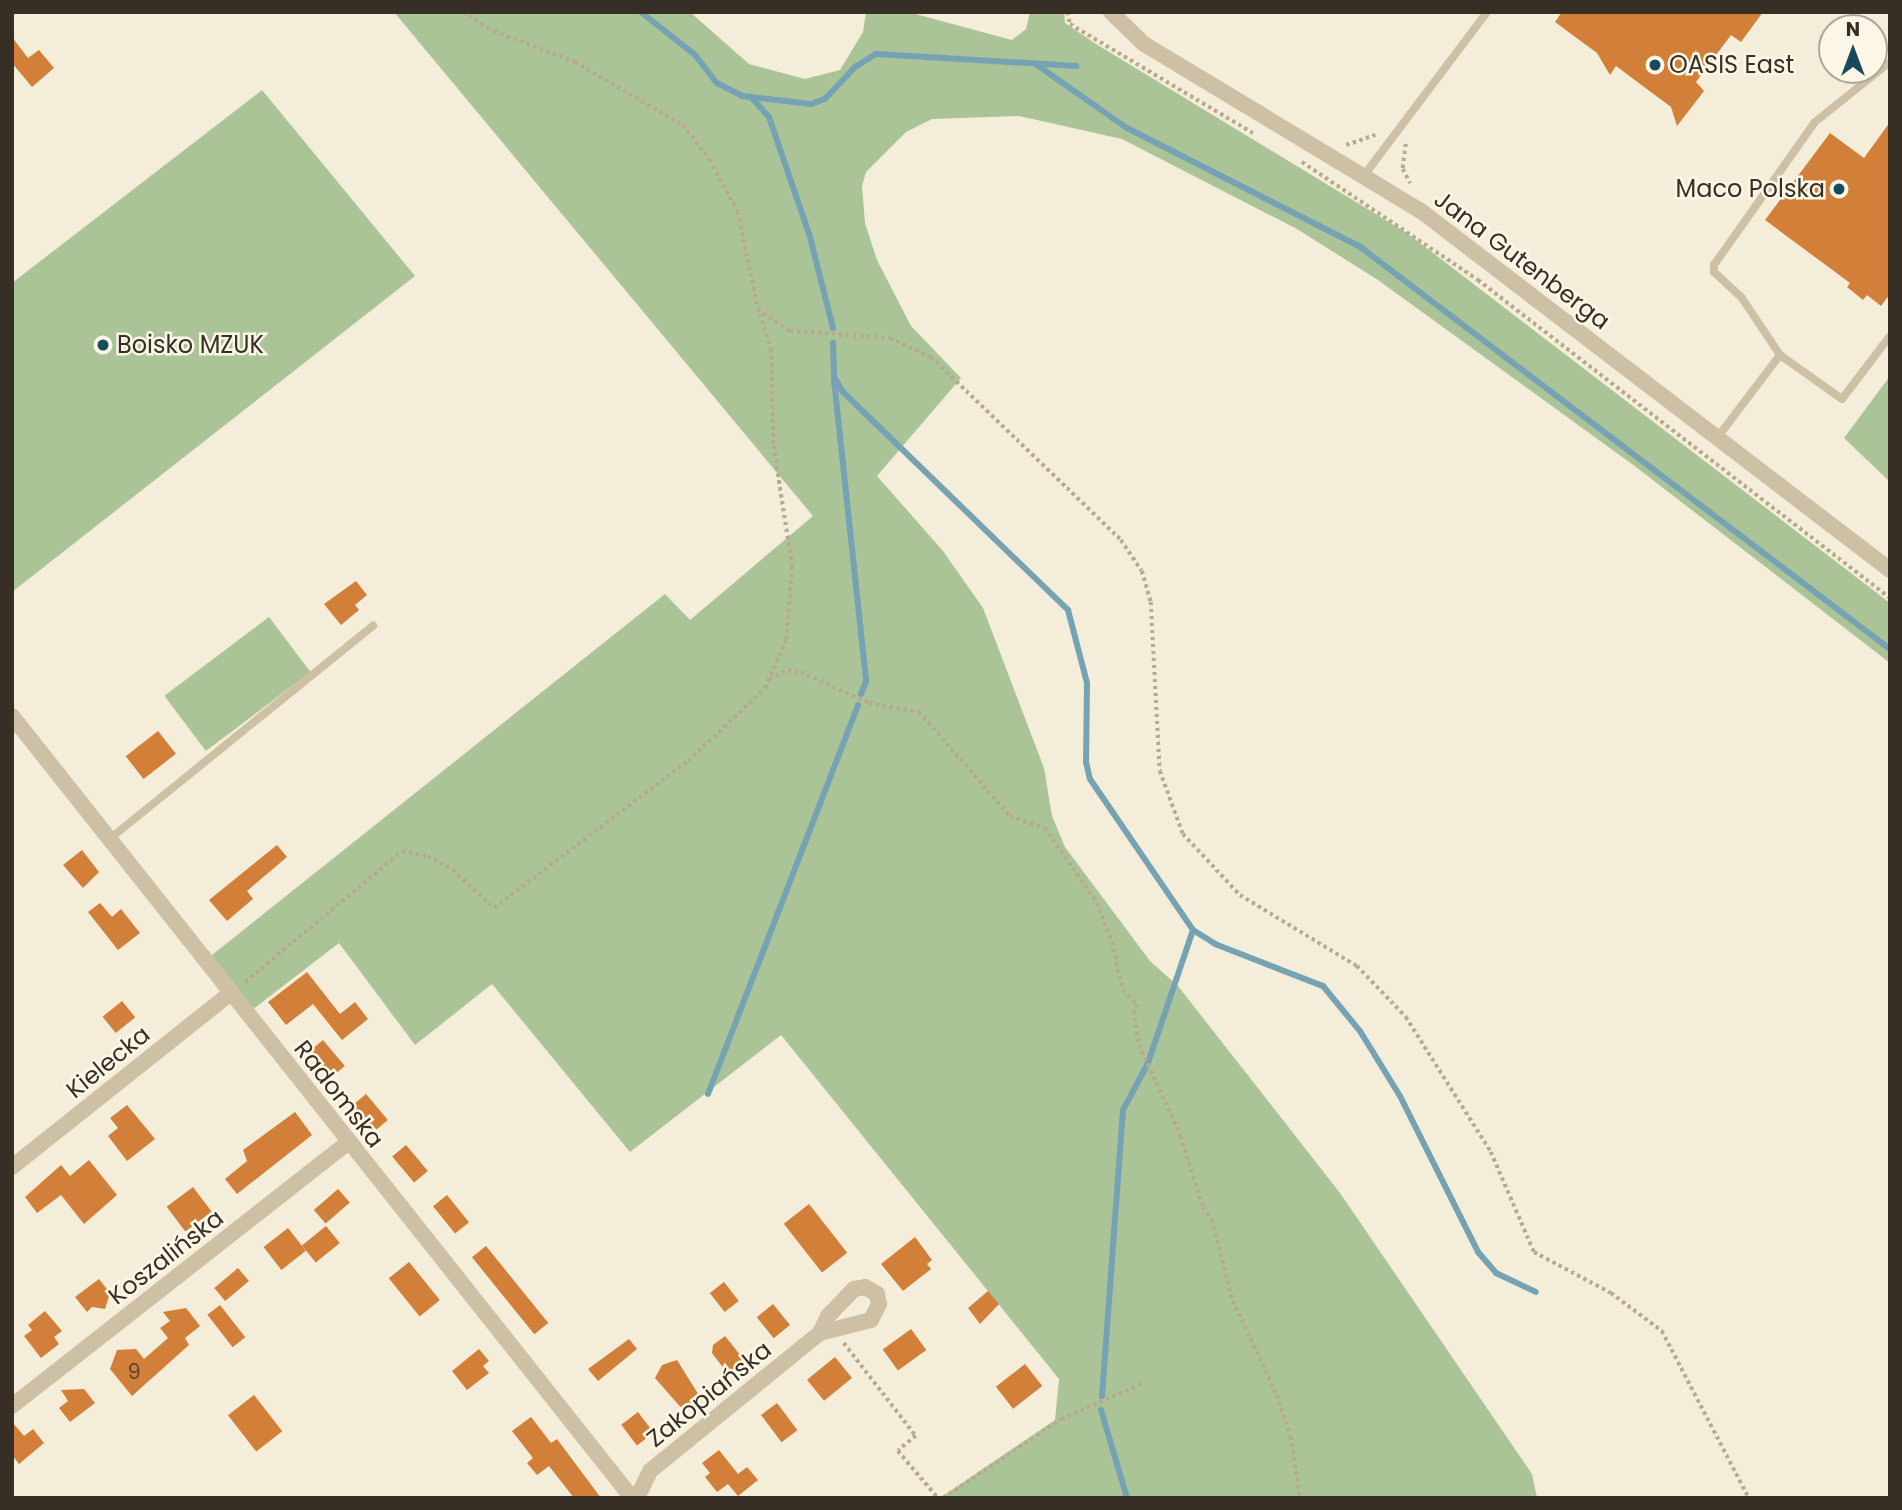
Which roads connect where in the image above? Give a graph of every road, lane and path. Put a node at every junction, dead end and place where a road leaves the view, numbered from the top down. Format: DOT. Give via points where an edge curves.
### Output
graph roads {
  1 [pos="463,12"];
  2 [pos="1068,12"];
  3 [pos="1111,12"];
  4 [pos="1487,12"];
  5 [pos="1890,62"];
  6 [pos="1257,135"];
  7 [pos="1410,139"];
  8 [pos="1291,155"];
  9 [pos="1365,174"];
  10 [pos="1410,184"];
  11 [pos="758,309"];
  12 [pos="1890,336"];
  13 [pos="1780,355"];
  14 [pos="1717,438"];
  15 [pos="1890,570"];
  16 [pos="1890,598"];
  17 [pos="373,626"];
  18 [pos="769,679"];
  19 [pos="12,716"];
  20 [pos="112,837"];
  21 [pos="232,992"];
  22 [pos="348,1143"];
  23 [pos="12,1167"];
  24 [pos="827,1331"];
  25 [pos="1144,1383"];
  26 [pos="12,1406"];
  27 [pos="634,1498"];
  28 [pos="940,1498"];
  29 [pos="1300,1498"];
  30 [pos="1749,1498"];
  1 -- 11 [label="path" via="494,31 575,62 683,125 710,160 738,212"];
  2 -- 6 [label="path" via="1070,23"];
  3 -- 9 [label="street, Jana Gutenberga" via="1144,44"];
  4 -- 9 [label="lane"];
  5 -- 13 [label="lane" via="1815,122 1714,265 1714,272 1742,298"];
  7 -- 10 [label="path" via="1402,157"];
  8 -- 16 [label="path" via="1478,280"];
  9 -- 14 [label="street, Jana Gutenberga" via="1478,253"];
  11 -- 18 [label="path" via="771,351 773,444 792,566 786,640"];
  11 -- 30 [label="path" via="790,331 890,338 931,357 1121,540 1142,571 1151,602 1160,771 1183,834 1240,895 1357,966 1406,1017 1491,1152 1534,1252 1611,1293 1662,1331"];
  12 -- 13 [label="lane" via="1842,399"];
  13 -- 14 [label="lane"];
  14 -- 15 [label="street, Jana Gutenberga"];
  17 -- 20 [label="lane"];
  18 -- 21 [label="path" via="688,761 494,908 453,870 428,856 402,851"];
  18 -- 29 [label="path" via="788,670 870,703 919,712 1010,816 1045,828 1097,903 1123,990 1137,1004 1139,1045 1181,1136 1212,1220 1233,1301 1291,1437"];
  19 -- 20 [label="street, Radomska"];
  20 -- 21 [label="street, Radomska"];
  21 -- 22 [label="street, Radomska"];
  21 -- 23 [label="street, Kielecka"];
  22 -- 26 [label="street, Koszalińska"];
  22 -- 27 [label="street, Radomska"];
  24 -- 27 [label="street, Zakopiańska" via="650,1471"];
  24 -- 28 [label="path" via="916,1436 898,1451"];
  25 -- 28 [label="path" via="1060,1419"];
}
